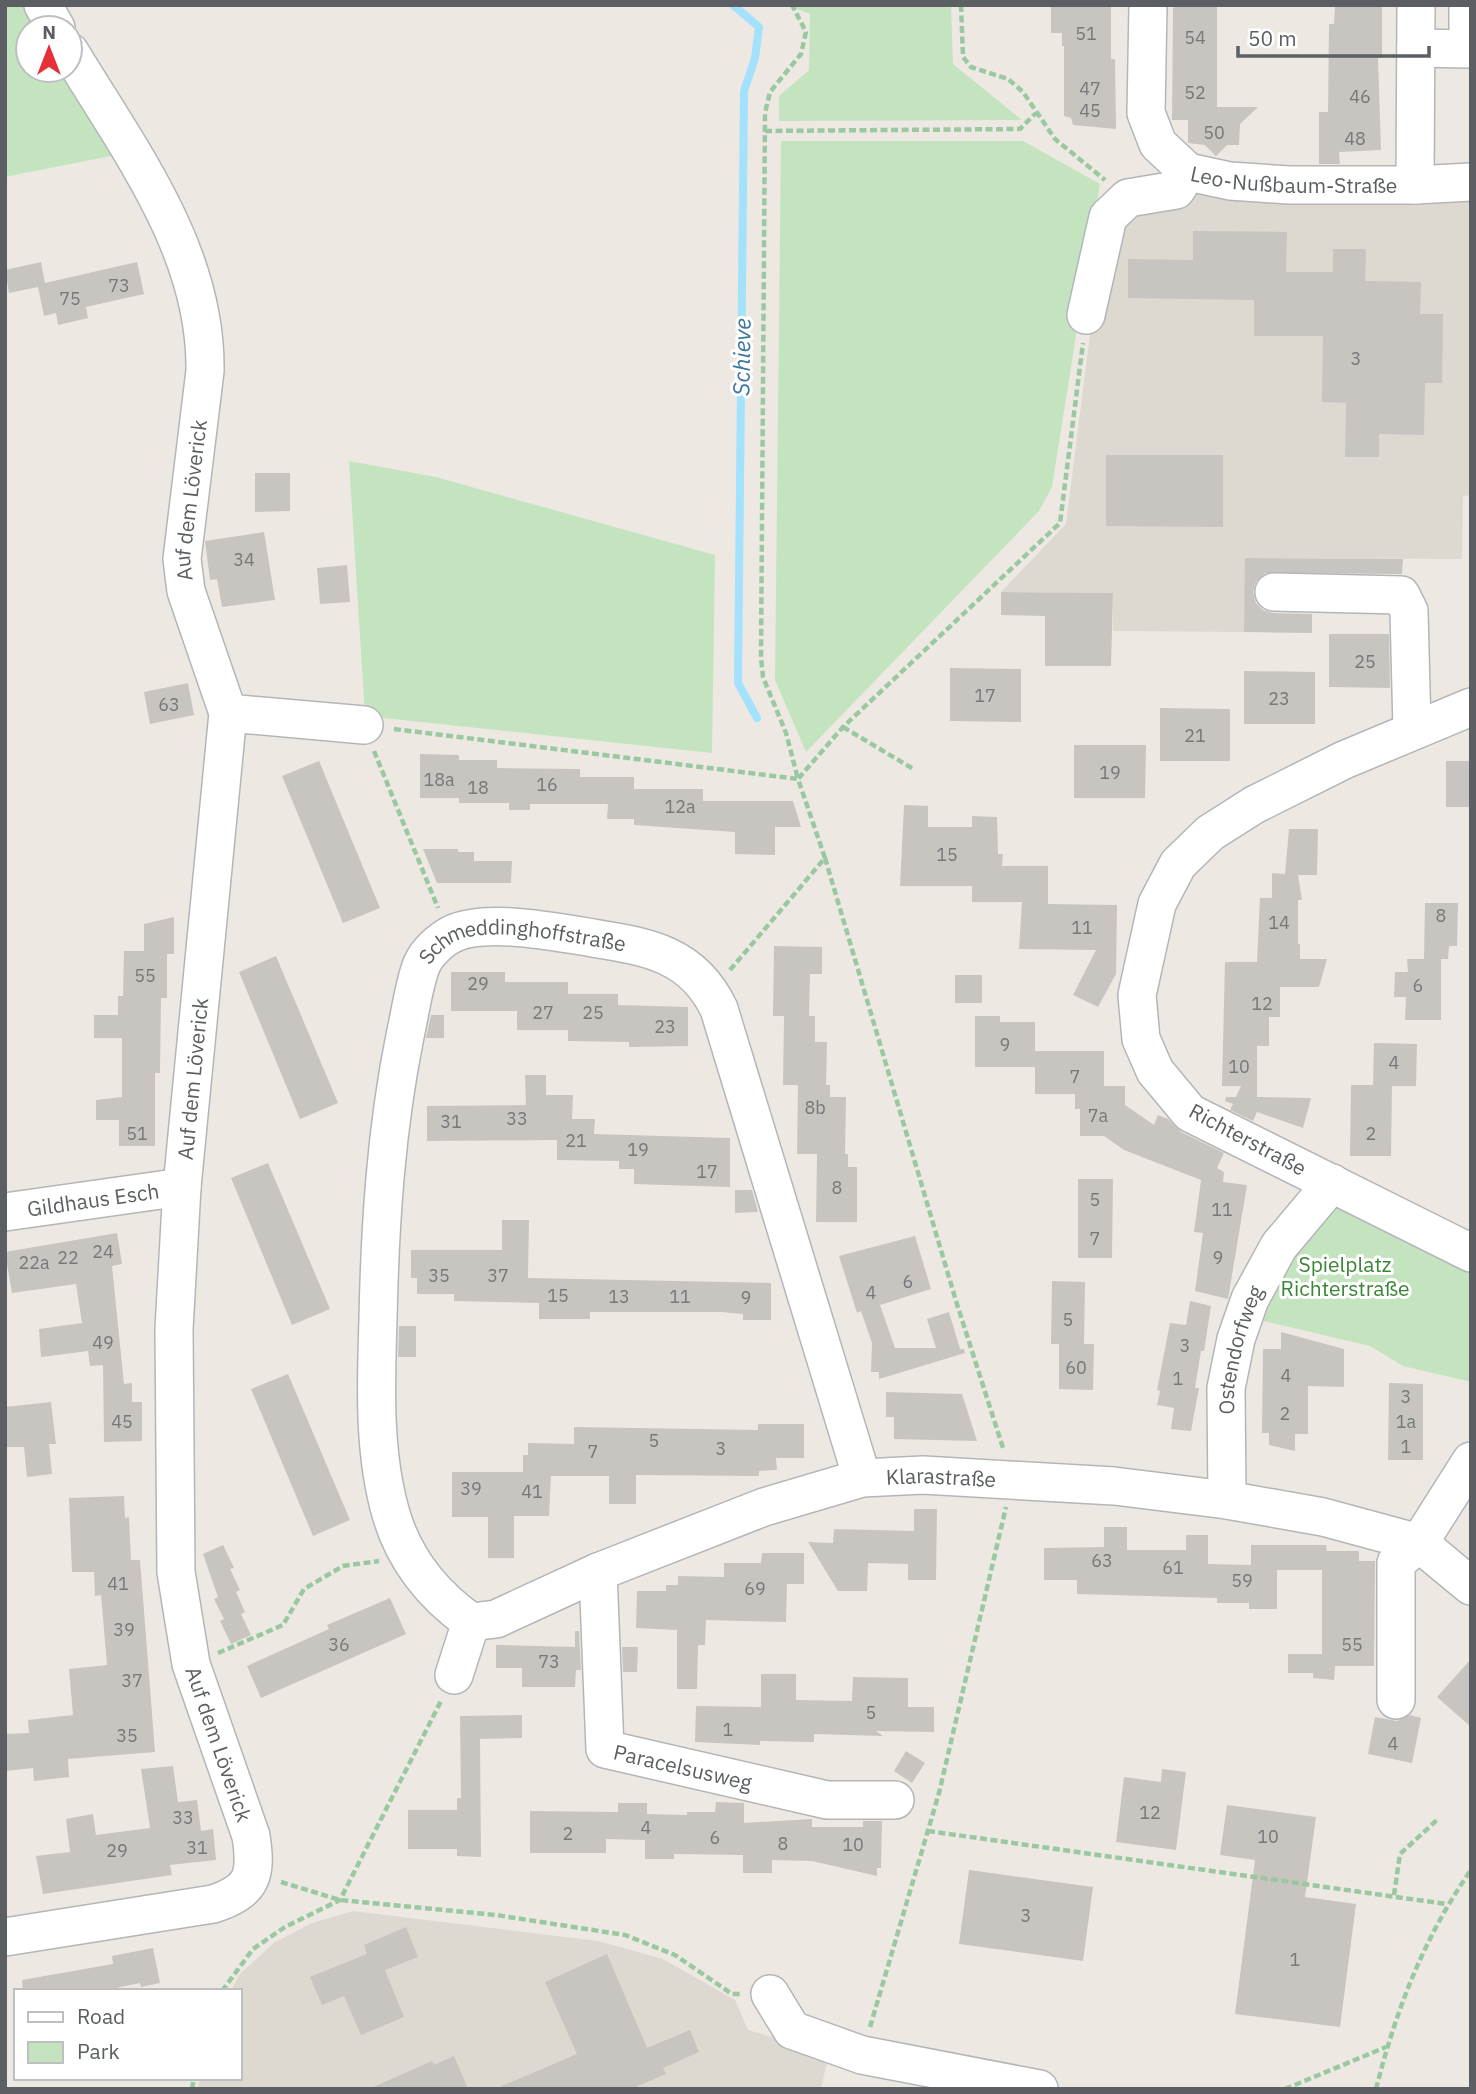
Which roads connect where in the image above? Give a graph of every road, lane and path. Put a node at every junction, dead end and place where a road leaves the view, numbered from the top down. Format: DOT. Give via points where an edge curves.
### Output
graph roads {
  1 [pos="792,5"];
  2 [pos="961,5"];
  3 [pos="1148,5"];
  4 [pos="1416,5"];
  5 [pos="1468,5"];
  6 [pos="1416,48"];
  7 [pos="84,75"];
  8 [pos="1036,113"];
  9 [pos="765,131"];
  10 [pos="1188,172"];
  11 [pos="1471,182"];
  12 [pos="1415,185"];
  13 [pos="1128,198"];
  14 [pos="1086,315"];
  15 [pos="1274,592"];
  16 [pos="1471,707"];
  17 [pos="228,713"];
  18 [pos="364,725"];
  19 [pos="843,727"];
  20 [pos="1412,729"];
  21 [pos="915,770"];
  22 [pos="798,779"];
  23 [pos="825,858"];
  24 [pos="448,935"];
  25 [pos="711,992"];
  26 [pos="1332,1183"];
  27 [pos="182,1187"];
  28 [pos="5,1212"];
  29 [pos="1471,1253"];
  30 [pos="1471,1461"];
  31 [pos="862,1478"];
  32 [pos="1012,1479"];
  33 [pos="1227,1500"];
  34 [pos="1419,1544"];
  35 [pos="407,1557"];
  36 [pos="598,1572"];
  37 [pos="1471,1586"];
  38 [pos="471,1622"];
  39 [pos="191,1664"];
  40 [pos="454,1675"];
  41 [pos="1396,1700"];
  42 [pos="895,1800"];
  43 [pos="1437,1820"];
  44 [pos="928,1831"];
  45 [pos="1471,1870"];
  46 [pos="253,1875"];
  47 [pos="1394,1895"];
  48 [pos="340,1900"];
  49 [pos="1446,1905"];
  50 [pos="5,1937"];
  51 [pos="224,1989"];
  52 [pos="770,1994"];
  53 [pos="1387,2047"];
  54 [pos="862,2055"];
  55 [pos="1039,2089"];
  56 [pos="1285,2089"];
  57 [pos="1376,2089"];
  1 -- 9 [label="path" via="806,32 802,54 770,92"];
  2 -- 8 [label="path" via="963,57 971,67 1008,79"];
  3 -- 10 [label="street, Leo-Nußbaum-Straße" via="1146,113 1158,144"];
  4 -- 6 [label="street, Leo-Nußbaum-Straße"];
  5 -- 6 [label="street" via="1468,49"];
  6 -- 12 [label="street, Leo-Nußbaum-Straße"];
  7 -- 17 [label="street, Auf dem Löverick" via="169,215 199,305 205,371 182,559 186,591"];
  8 -- 9 [label="path" via="1020,129"];
  8 -- 13 [label="path" via="1055,139"];
  9 -- 22 [label="path" via="761,657 763,677 786,733"];
  10 -- 12 [label="street, Leo-Nußbaum-Straße" via="1230,181 1289,185"];
  10 -- 13 [label="street" via="1176,190"];
  11 -- 12 [label="street, Leo-Nußbaum-Straße"];
  13 -- 14 [label="street" via="1108,218"];
  14 -- 19 [label="path" via="1060,523"];
  15 -- 20 [label="street" via="1401,595 1409,611"];
  16 -- 20 [label="street, Richterstraße"];
  17 -- 18 [label="street"];
  17 -- 27 [label="street, Auf dem Löverick"];
  18 -- 22 [label="path"];
  18 -- 24 [label="path"];
  19 -- 21 [label="path"];
  19 -- 22 [label="path"];
  20 -- 26 [label="street, Richterstraße" via="1254,805 1210,833 1178,864 1157,904 1137,995 1141,1039 1155,1071 1190,1113"];
  22 -- 23 [label="path"];
  23 -- 25 [label="path"];
  23 -- 32 [label="path"];
  24 -- 25 [label="street, Schmeddinghoffstraße" via="486,927 554,931 626,943 683,963"];
  24 -- 35 [label="street, Schmeddinghoffstraße" via="421,966 395,1083 381,1197 377,1415 391,1513"];
  25 -- 31 [label="street, Schmeddinghoffstraße"];
  26 -- 29 [label="street, Richterstraße"];
  26 -- 33 [label="street, Ostendorfweg" via="1279,1246 1250,1299 1236,1339 1226,1388"];
  27 -- 28 [label="street, Gildhaus Esch"];
  27 -- 39 [label="street, Auf dem Löverick" via="174,1329 174,1486 176,1572"];
  30 -- 34 [label="street"];
  31 -- 32 [label="street, Klarastraße"];
  31 -- 36 [label="street, Klarastraße" via="764,1507"];
  32 -- 33 [label="street, Klarastraße"];
  32 -- 44 [label="path"];
  33 -- 34 [label="street, Klarastraße" via="1322,1517"];
  34 -- 37 [label="street, Klarastraße"];
  34 -- 41 [label="street" via="1396,1563"];
  35 -- 38 [label="street, Schmeddinghoffstraße" via="446,1605"];
  35 -- 39 [label="path" via="344,1566 304,1589 284,1625"];
  36 -- 38 [label="street, Klarastraße" via="496,1619"];
  36 -- 42 [label="street, Paracelsusweg" via="605,1749 827,1800"];
  38 -- 40 [label="street"];
  39 -- 46 [label="street, Auf dem Löverick" via="251,1836"];
  40 -- 48 [label="path"];
  43 -- 47 [label="path" via="1400,1854"];
  44 -- 47 [label="path"];
  44 -- 54 [label="path"];
  45 -- 49 [label="path"];
  46 -- 48 [label="path"];
  46 -- 50 [label="street" via="233,1898 213,1905"];
  47 -- 49 [label="path"];
  48 -- 51 [label="path" via="285,1927 253,1950"];
  48 -- 52 [label="path" via="468,1911 625,1935 676,1955 732,1994"];
  49 -- 53 [label="path" via="1402,1997"];
  52 -- 54 [label="street" via="793,2030"];
  53 -- 56 [label="path"];
  53 -- 57 [label="path"];
  54 -- 55 [label="street"];
}
